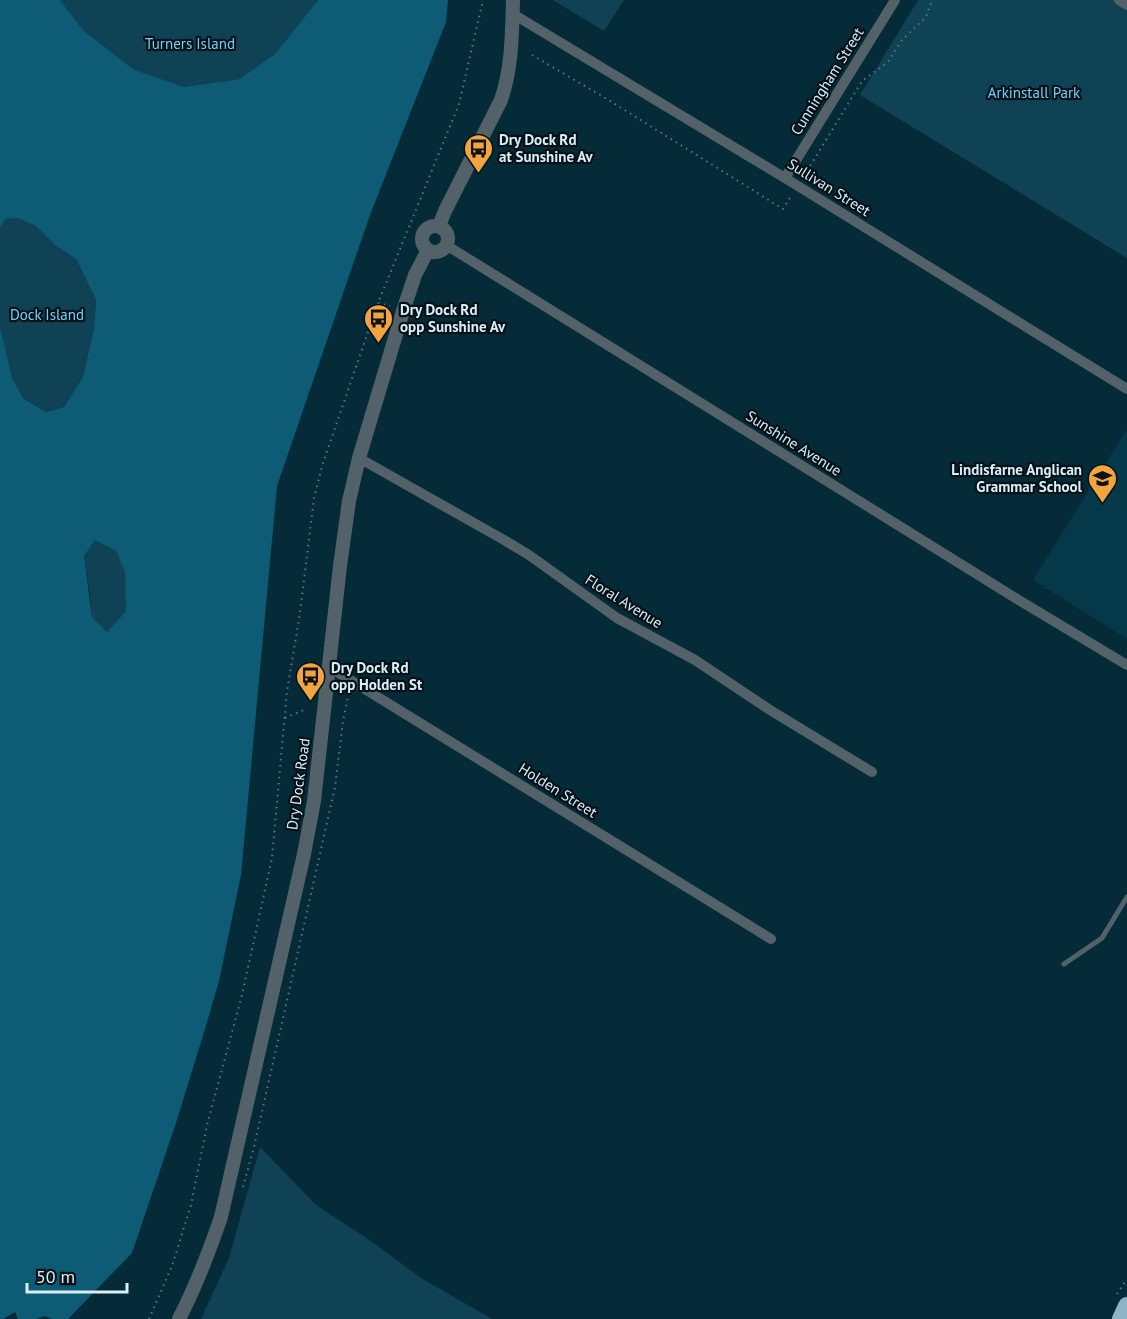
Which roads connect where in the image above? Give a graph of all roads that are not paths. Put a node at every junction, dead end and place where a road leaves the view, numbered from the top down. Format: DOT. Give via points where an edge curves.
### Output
graph roads {
  1 [pos="895,0"];
  2 [pos="1119,0"];
  3 [pos="1127,5"];
  4 [pos="513,7"];
  5 [pos="785,178"];
  6 [pos="439,226"];
  7 [pos="446,245"];
  8 [pos="428,250"];
  9 [pos="1127,389"];
  10 [pos="359,458"];
  11 [pos="1127,665"];
  12 [pos="329,667"];
  13 [pos="872,772"];
  14 [pos="1127,897"];
  15 [pos="771,939"];
  16 [pos="1064,964"];
  17 [pos="1127,1306"];
  18 [pos="179,1319"];
  19 [pos="1121,1319"];
  1 -- 5 [label="street, Cunningham Street"];
  2 -- 3 [label="street"];
  4 -- 5 [label="street, Sullivan Street"];
  4 -- 6 [label="street" via="510,64 501,100"];
  5 -- 9 [label="street, Sullivan Street"];
  6 -- 7 [label="street" via="447,234"];
  6 -- 8 [label="street" via="429,227 423,233 423,245"];
  7 -- 8 [label="street" via="442,250"];
  7 -- 11 [label="street, Sunshine Avenue"];
  8 -- 10 [label="street, Dry Dock Road" via="403,311"];
  10 -- 12 [label="street, Dry Dock Road" via="347,508"];
  10 -- 13 [label="street, Floral Avenue" via="529,555 617,618 695,660"];
  12 -- 15 [label="street, Holden Street"];
  12 -- 18 [label="street, Dry Dock Road" via="314,801 243,1121 206,1261"];
  14 -- 16 [label="lane" via="1102,938"];
  17 -- 19 [label="highway"];
}
